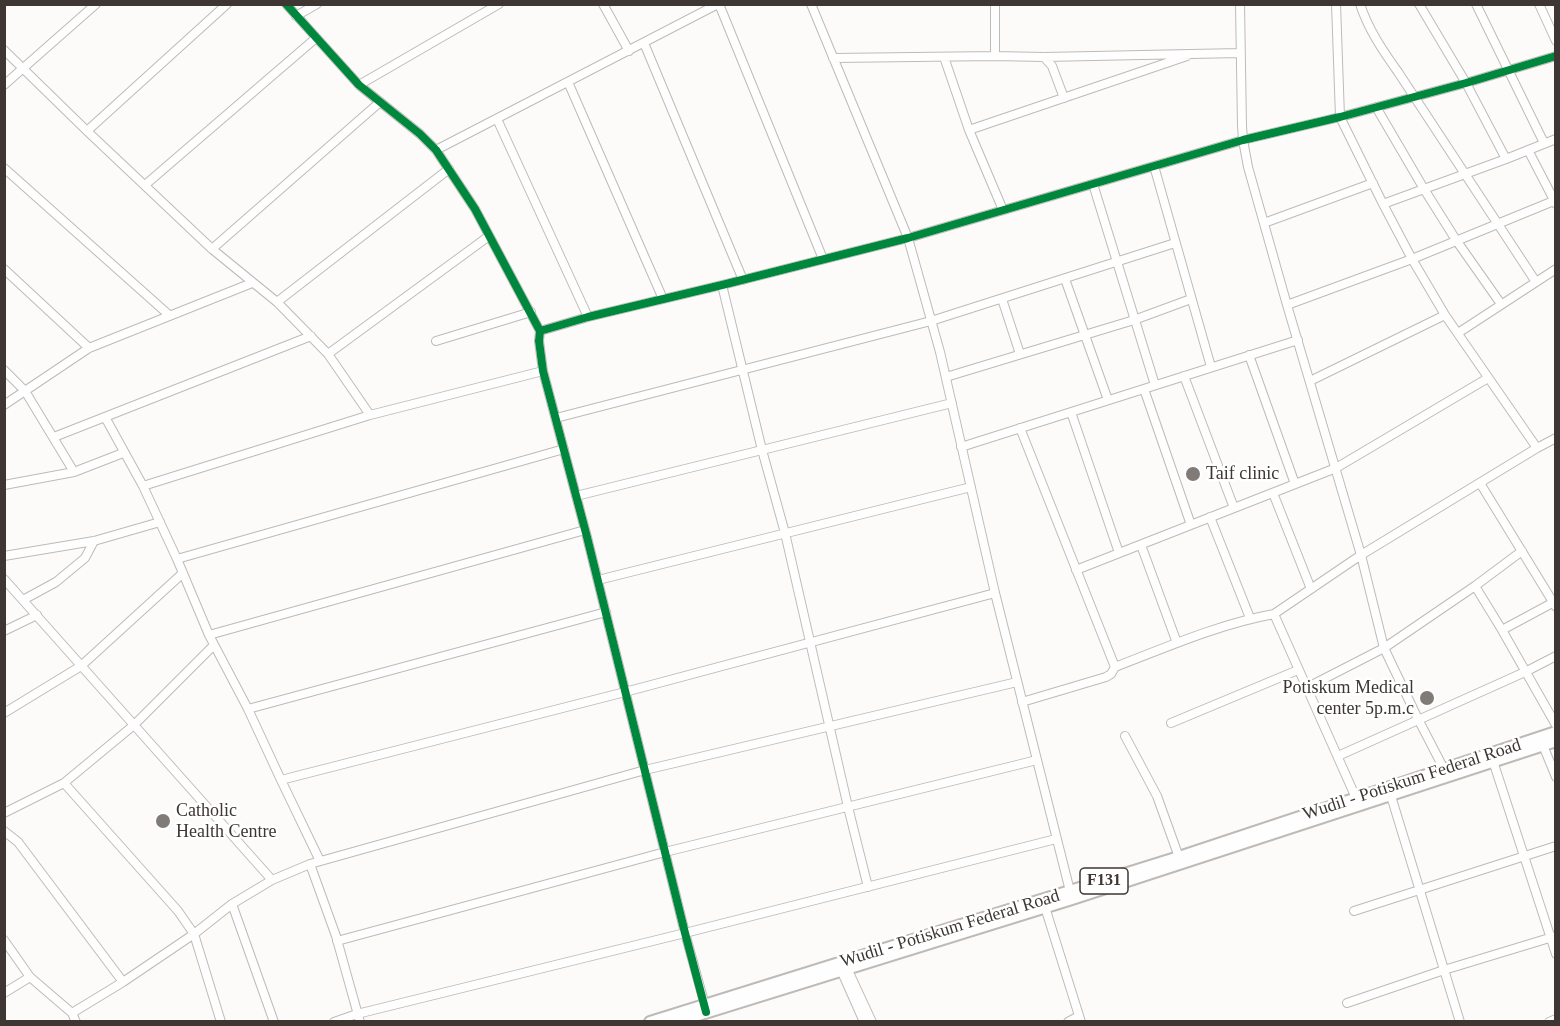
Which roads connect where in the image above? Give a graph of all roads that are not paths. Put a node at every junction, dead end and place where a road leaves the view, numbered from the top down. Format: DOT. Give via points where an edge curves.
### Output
graph roads {
  1 [pos="96,4"];
  2 [pos="227,4"];
  3 [pos="286,4"];
  4 [pos="316,4"];
  5 [pos="499,4"];
  6 [pos="603,4"];
  7 [pos="718,4"];
  8 [pos="811,4"];
  9 [pos="995,4"];
  10 [pos="1240,4"];
  11 [pos="1336,4"];
  12 [pos="1360,4"];
  13 [pos="1419,4"];
  14 [pos="1476,4"];
  15 [pos="1539,4"];
  16 [pos="296,16"];
  17 [pos="316,38"];
  18 [pos="1556,40"];
  19 [pos="644,43"];
  20 [pos="4,50"];
  21 [pos="628,51"];
  22 [pos="1194,53"];
  23 [pos="1240,53"];
  24 [pos="995,56"];
  25 [pos="1556,56"];
  26 [pos="944,57"];
  27 [pos="1044,57"];
  28 [pos="833,58"];
  29 [pos="23,69"];
  30 [pos="1509,70"];
  31 [pos="568,82"];
  32 [pos="1466,83"];
  33 [pos="4,85"];
  34 [pos="359,85"];
  35 [pos="1414,97"];
  36 [pos="1064,98"];
  37 [pos="380,102"];
  38 [pos="1376,107"];
  39 [pos="1340,117"];
  40 [pos="497,119"];
  41 [pos="969,130"];
  42 [pos="87,131"];
  43 [pos="1556,139"];
  44 [pos="1243,140"];
  45 [pos="1544,143"];
  46 [pos="436,150"];
  47 [pos="1528,150"];
  48 [pos="1506,159"];
  49 [pos="1154,166"];
  50 [pos="4,168"];
  51 [pos="449,170"];
  52 [pos="1465,174"];
  53 [pos="1373,183"];
  54 [pos="1093,184"];
  55 [pos="145,185"];
  56 [pos="1424,189"];
  57 [pos="1555,201"];
  58 [pos="1383,204"];
  59 [pos="1003,210"];
  60 [pos="1264,223"];
  61 [pos="1498,224"];
  62 [pos="489,236"];
  63 [pos="908,238"];
  64 [pos="1456,240"];
  65 [pos="1175,243"];
  66 [pos="212,249"];
  67 [pos="1412,259"];
  68 [pos="823,260"];
  69 [pos="1117,262"];
  70 [pos="4,269"];
  71 [pos="1556,269"];
  72 [pos="1065,279"];
  73 [pos="742,280"];
  74 [pos="1536,282"];
  75 [pos="252,283"];
  76 [pos="722,285"];
  77 [pos="663,299"];
  78 [pos="1002,299"];
  79 [pos="1191,299"];
  80 [pos="277,302"];
  81 [pos="1287,304"];
  82 [pos="1501,304"];
  83 [pos="531,312"];
  84 [pos="169,315"];
  85 [pos="1445,315"];
  86 [pos="588,316"];
  87 [pos="1134,320"];
  88 [pos="931,321"];
  89 [pos="540,331"];
  90 [pos="1458,333"];
  91 [pos="1084,334"];
  92 [pos="311,336"];
  93 [pos="436,340"];
  94 [pos="1298,340"];
  95 [pos="89,348"];
  96 [pos="328,354"];
  97 [pos="1020,354"];
  98 [pos="1250,355"];
  99 [pos="1211,367"];
  100 [pos="4,370"];
  101 [pos="742,370"];
  102 [pos="543,371"];
  103 [pos="1184,376"];
  104 [pos="946,377"];
  105 [pos="1488,378"];
  106 [pos="1310,381"];
  107 [pos="1155,385"];
  108 [pos="1144,388"];
  109 [pos="25,392"];
  110 [pos="1108,400"];
  111 [pos="952,403"];
  112 [pos="4,405"];
  113 [pos="1071,412"];
  114 [pos="370,416"];
  115 [pos="105,417"];
  116 [pos="556,418"];
  117 [pos="1020,428"];
  118 [pos="54,437"];
  119 [pos="1556,438"];
  120 [pos="961,447"];
  121 [pos="1537,448"];
  122 [pos="564,449"];
  123 [pos="762,450"];
  124 [pos="123,453"];
  125 [pos="1336,468"];
  126 [pos="74,472"];
  127 [pos="1480,483"];
  128 [pos="1295,484"];
  129 [pos="4,485"];
  130 [pos="143,486"];
  131 [pos="970,487"];
  132 [pos="1273,493"];
  133 [pos="576,496"];
  134 [pos="1234,508"];
  135 [pos="1210,517"];
  136 [pos="160,522"];
  137 [pos="1191,525"];
  138 [pos="585,530"];
  139 [pos="784,533"];
  140 [pos="94,541"];
  141 [pos="1140,545"];
  142 [pos="1522,551"];
  143 [pos="1119,553"];
  144 [pos="1361,555"];
  145 [pos="4,556"];
  146 [pos="177,558"];
  147 [pos="1076,570"];
  148 [pos="183,573"];
  149 [pos="4,579"];
  150 [pos="598,580"];
  151 [pos="1475,585"];
  152 [pos="1311,589"];
  153 [pos="995,593"];
  154 [pos="23,600"];
  155 [pos="1555,603"];
  156 [pos="606,612"];
  157 [pos="1274,614"];
  158 [pos="37,615"];
  159 [pos="1250,618"];
  160 [pos="1502,630"];
  161 [pos="4,631"];
  162 [pos="209,635"];
  163 [pos="810,642"];
  164 [pos="1177,643"];
  165 [pos="214,645"];
  166 [pos="1384,648"];
  167 [pos="1556,656"];
  168 [pos="81,666"];
  169 [pos="1115,668"];
  170 [pos="1298,670"];
  171 [pos="1525,672"];
  172 [pos="1017,682"];
  173 [pos="1306,688"];
  174 [pos="626,692"];
  175 [pos="1022,702"];
  176 [pos="248,709"];
  177 [pos="4,713"];
  178 [pos="1418,719"];
  179 [pos="1171,723"];
  180 [pos="134,725"];
  181 [pos="1556,725"];
  182 [pos="829,726"];
  183 [pos="1556,732"];
  184 [pos="1125,736"];
  185 [pos="1541,741"];
  186 [pos="1556,741"];
  187 [pos="1338,756"];
  188 [pos="1037,760"];
  189 [pos="1493,761"];
  190 [pos="1444,769"];
  191 [pos="645,770"];
  192 [pos="1556,777"];
  193 [pos="281,780"];
  194 [pos="64,783"];
  195 [pos="1391,796"];
  196 [pos="1356,798"];
  197 [pos="848,807"];
  198 [pos="4,813"];
  199 [pos="4,831"];
  200 [pos="1056,839"];
  201 [pos="1556,846"];
  202 [pos="665,852"];
  203 [pos="1524,855"];
  204 [pos="320,861"];
  205 [pos="1180,861"];
  206 [pos="310,864"];
  207 [pos="272,880"];
  208 [pos="868,887"];
  209 [pos="1070,891"];
  210 [pos="1420,891"];
  211 [pos="1044,903"];
  212 [pos="232,904"];
  213 [pos="1354,911"];
  214 [pos="685,933"];
  215 [pos="194,934"];
  216 [pos="1553,937"];
  217 [pos="4,940"];
  218 [pos="337,941"];
  219 [pos="1556,954"];
  220 [pos="843,967"];
  221 [pos="1444,970"];
  222 [pos="30,977"];
  223 [pos="123,982"];
  224 [pos="4,993"];
  225 [pos="1347,1003"];
  226 [pos="705,1008"];
  227 [pos="72,1013"];
  228 [pos="358,1018"];
  229 [pos="1080,1019"];
  230 [pos="1556,1019"];
  231 [pos="76,1022"];
  232 [pos="221,1022"];
  233 [pos="274,1022"];
  234 [pos="334,1022"];
  235 [pos="650,1022"];
  236 [pos="676,1022"];
  237 [pos="864,1022"];
  238 [pos="872,1022"];
  239 [pos="1068,1022"];
  240 [pos="1460,1022"];
  241 [pos="1549,1022"];
  1 -- 29 [label="street"];
  2 -- 42 [label="street"];
  3 -- 16 [label="street"];
  4 -- 16 [label="street"];
  5 -- 34 [label="street"];
  6 -- 21 [label="street"];
  7 -- 19 [label="street"];
  7 -- 68 [label="street"];
  8 -- 28 [label="street"];
  9 -- 24 [label="street"];
  10 -- 23 [label="street"];
  11 -- 39 [label="street"];
  12 -- 35 [label="street" via="1381,49"];
  13 -- 32 [label="street"];
  14 -- 30 [label="street"];
  15 -- 18 [label="street"];
  16 -- 17 [label="street"];
  17 -- 34 [label="street"];
  17 -- 55 [label="street"];
  19 -- 21 [label="street"];
  19 -- 73 [label="street"];
  20 -- 29 [label="street"];
  21 -- 31 [label="street"];
  22 -- 23 [label="street"];
  22 -- 27 [label="street"];
  22 -- 36 [label="street"];
  23 -- 44 [label="street"];
  24 -- 26 [label="street"];
  24 -- 27 [label="street"];
  25 -- 30 [label="street"];
  26 -- 28 [label="street"];
  26 -- 41 [label="street"];
  27 -- 36 [label="street" via="1052,66"];
  28 -- 63 [label="street"];
  29 -- 33 [label="street"];
  29 -- 42 [label="street"];
  30 -- 32 [label="street"];
  30 -- 45 [label="street"];
  31 -- 40 [label="street"];
  31 -- 77 [label="street"];
  32 -- 35 [label="street"];
  32 -- 48 [label="street"];
  34 -- 37 [label="street"];
  35 -- 38 [label="street"];
  35 -- 52 [label="street"];
  36 -- 41 [label="street"];
  37 -- 46 [label="street"];
  37 -- 66 [label="street"];
  38 -- 39 [label="street"];
  38 -- 56 [label="street"];
  39 -- 44 [label="street"];
  39 -- 53 [label="street"];
  40 -- 46 [label="street"];
  40 -- 86 [label="street"];
  41 -- 59 [label="street"];
  42 -- 55 [label="street"];
  43 -- 45 [label="street"];
  44 -- 49 [label="street"];
  44 -- 60 [label="street"];
  45 -- 47 [label="street"];
  46 -- 51 [label="street"];
  47 -- 48 [label="street"];
  47 -- 57 [label="street"];
  48 -- 52 [label="street"];
  49 -- 54 [label="street"];
  49 -- 65 [label="street"];
  50 -- 84 [label="street"];
  51 -- 62 [label="street"];
  51 -- 80 [label="street"];
  52 -- 56 [label="street"];
  52 -- 61 [label="street"];
  53 -- 58 [label="street"];
  53 -- 60 [label="street"];
  54 -- 59 [label="street"];
  54 -- 69 [label="street"];
  55 -- 66 [label="street"];
  56 -- 58 [label="street"];
  56 -- 64 [label="street"];
  57 -- 61 [label="street"];
  58 -- 67 [label="street"];
  59 -- 63 [label="street"];
  60 -- 81 [label="street"];
  61 -- 64 [label="street"];
  61 -- 74 [label="street"];
  62 -- 83 [label="street"];
  62 -- 96 [label="street"];
  63 -- 68 [label="street"];
  63 -- 88 [label="street"];
  64 -- 67 [label="street"];
  64 -- 82 [label="street"];
  65 -- 69 [label="street"];
  65 -- 79 [label="street"];
  66 -- 75 [label="street"];
  67 -- 81 [label="street"];
  67 -- 85 [label="street"];
  68 -- 73 [label="street"];
  69 -- 72 [label="street"];
  69 -- 87 [label="street"];
  70 -- 95 [label="street"];
  71 -- 74 [label="street"];
  72 -- 78 [label="street"];
  72 -- 91 [label="street"];
  73 -- 76 [label="street"];
  74 -- 82 [label="street"];
  75 -- 80 [label="street"];
  75 -- 84 [label="street"];
  76 -- 77 [label="street"];
  76 -- 101 [label="street"];
  77 -- 86 [label="street"];
  78 -- 88 [label="street"];
  78 -- 97 [label="street"];
  79 -- 87 [label="street"];
  79 -- 99 [label="street"];
  80 -- 92 [label="street"];
  81 -- 94 [label="street"];
  82 -- 90 [label="street"];
  83 -- 89 [label="street"];
  83 -- 93 [label="street"];
  84 -- 95 [label="street"];
  85 -- 90 [label="street"];
  85 -- 106 [label="street"];
  86 -- 89 [label="street"];
  87 -- 91 [label="street"];
  87 -- 107 [label="street"];
  88 -- 101 [label="street"];
  88 -- 104 [label="street"];
  89 -- 102 [label="street"];
  90 -- 105 [label="street"];
  91 -- 97 [label="street"];
  91 -- 110 [label="street"];
  92 -- 96 [label="street"];
  92 -- 115 [label="street"];
  94 -- 98 [label="street"];
  94 -- 106 [label="street"];
  95 -- 109 [label="street"];
  96 -- 114 [label="street"];
  97 -- 104 [label="street"];
  98 -- 99 [label="street"];
  98 -- 128 [label="street"];
  99 -- 103 [label="street"];
  100 -- 109 [label="street"];
  101 -- 116 [label="street"];
  101 -- 123 [label="street"];
  102 -- 114 [label="street"];
  102 -- 116 [label="street"];
  103 -- 107 [label="street"];
  103 -- 134 [label="street"];
  104 -- 111 [label="street"];
  105 -- 121 [label="street"];
  105 -- 125 [label="street"];
  106 -- 125 [label="street"];
  107 -- 108 [label="street"];
  108 -- 110 [label="street"];
  108 -- 137 [label="street"];
  109 -- 112 [label="street"];
  109 -- 118 [label="street"];
  110 -- 113 [label="street"];
  111 -- 120 [label="street"];
  111 -- 123 [label="street"];
  113 -- 117 [label="street"];
  113 -- 143 [label="street"];
  114 -- 130 [label="street"];
  115 -- 118 [label="street"];
  115 -- 124 [label="street"];
  116 -- 122 [label="street"];
  117 -- 120 [label="street"];
  117 -- 147 [label="street"];
  118 -- 126 [label="street"];
  119 -- 121 [label="street"];
  120 -- 131 [label="street"];
  121 -- 127 [label="street"];
  122 -- 133 [label="street"];
  122 -- 146 [label="street"];
  123 -- 133 [label="street"];
  123 -- 139 [label="street"];
  124 -- 126 [label="street"];
  124 -- 130 [label="street"];
  125 -- 128 [label="street"];
  125 -- 144 [label="street"];
  126 -- 129 [label="street"];
  127 -- 142 [label="street"];
  127 -- 144 [label="street"];
  128 -- 132 [label="street"];
  130 -- 136 [label="street"];
  131 -- 139 [label="street"];
  131 -- 153 [label="street"];
  132 -- 134 [label="street"];
  132 -- 152 [label="street"];
  133 -- 138 [label="street"];
  134 -- 135 [label="street"];
  135 -- 137 [label="street"];
  135 -- 159 [label="street"];
  136 -- 140 [label="street"];
  136 -- 146 [label="street"];
  137 -- 141 [label="street"];
  138 -- 150 [label="street"];
  138 -- 162 [label="street"];
  139 -- 150 [label="street"];
  139 -- 163 [label="street"];
  140 -- 145 [label="street"];
  140 -- 154 [label="street" via="85,558 56,582"];
  141 -- 143 [label="street"];
  141 -- 164 [label="street"];
  142 -- 151 [label="street"];
  142 -- 155 [label="street"];
  143 -- 147 [label="street"];
  144 -- 152 [label="street"];
  144 -- 166 [label="street"];
  146 -- 148 [label="street"];
  147 -- 169 [label="street"];
  148 -- 162 [label="street"];
  148 -- 168 [label="street"];
  149 -- 154 [label="street"];
  150 -- 156 [label="street"];
  151 -- 160 [label="street"];
  151 -- 166 [label="street"];
  152 -- 157 [label="street"];
  153 -- 163 [label="street"];
  153 -- 172 [label="street"];
  154 -- 158 [label="street"];
  155 -- 160 [label="street"];
  156 -- 174 [label="street"];
  156 -- 176 [label="street"];
  157 -- 159 [label="street"];
  157 -- 170 [label="street"];
  158 -- 161 [label="street"];
  158 -- 168 [label="street"];
  159 -- 164 [label="street"];
  160 -- 171 [label="street"];
  162 -- 165 [label="street"];
  163 -- 174 [label="street"];
  163 -- 182 [label="street"];
  164 -- 169 [label="street"];
  165 -- 176 [label="street"];
  165 -- 180 [label="street"];
  166 -- 173 [label="street"];
  166 -- 178 [label="street"];
  167 -- 171 [label="street"];
  168 -- 177 [label="street"];
  168 -- 180 [label="street"];
  169 -- 175 [label="street" via="1106,677"];
  170 -- 173 [label="street"];
  170 -- 179 [label="street"];
  171 -- 178 [label="street"];
  171 -- 181 [label="street"];
  172 -- 175 [label="street"];
  172 -- 182 [label="street"];
  173 -- 187 [label="street"];
  174 -- 191 [label="street"];
  174 -- 193 [label="street"];
  175 -- 188 [label="street"];
  176 -- 193 [label="street"];
  178 -- 187 [label="street"];
  178 -- 190 [label="street"];
  180 -- 194 [label="street"];
  180 -- 207 [label="street"];
  182 -- 191 [label="street"];
  182 -- 197 [label="street"];
  183 -- 185 [label="main road, Wudil - Potiskum Federal Road / F131"];
  184 -- 205 [label="street" via="1157,796"];
  185 -- 186 [label="main road, Wudil - Potiskum Federal Road / F131"];
  185 -- 189 [label="main road, Wudil - Potiskum Federal Road / F131"];
  185 -- 190 [label="main road, Wudil - Potiskum Federal Road / F131"];
  185 -- 192 [label="street"];
  187 -- 196 [label="street"];
  188 -- 197 [label="street"];
  188 -- 200 [label="street"];
  189 -- 195 [label="main road, Wudil - Potiskum Federal Road / F131"];
  189 -- 203 [label="street"];
  190 -- 196 [label="main road, Wudil - Potiskum Federal Road / F131"];
  191 -- 202 [label="street"];
  191 -- 204 [label="street"];
  193 -- 204 [label="street"];
  194 -- 198 [label="street"];
  194 -- 215 [label="street"];
  195 -- 205 [label="main road, Wudil - Potiskum Federal Road / F131"];
  195 -- 210 [label="street"];
  196 -- 205 [label="main road, Wudil - Potiskum Federal Road / F131"];
  197 -- 202 [label="street"];
  197 -- 208 [label="street"];
  199 -- 223 [label="street" via="18,842"];
  200 -- 208 [label="street"];
  200 -- 209 [label="street"];
  201 -- 203 [label="street"];
  202 -- 214 [label="street"];
  202 -- 218 [label="street"];
  203 -- 210 [label="street"];
  203 -- 216 [label="street"];
  204 -- 206 [label="street"];
  205 -- 209 [label="main road, Wudil - Potiskum Federal Road / F131"];
  205 -- 211 [label="main road, Wudil - Potiskum Federal Road / F131"];
  206 -- 207 [label="street"];
  206 -- 218 [label="street"];
  207 -- 212 [label="street"];
  208 -- 214 [label="street"];
  209 -- 211 [label="main road, Wudil - Potiskum Federal Road / F131"];
  210 -- 213 [label="street"];
  210 -- 221 [label="street"];
  211 -- 220 [label="main road, Wudil - Potiskum Federal Road / F131"];
  211 -- 229 [label="street"];
  212 -- 215 [label="street"];
  212 -- 233 [label="street"];
  214 -- 226 [label="street"];
  214 -- 228 [label="street"];
  215 -- 223 [label="street"];
  215 -- 232 [label="street"];
  216 -- 219 [label="street"];
  216 -- 221 [label="street"];
  217 -- 222 [label="street"];
  218 -- 228 [label="street"];
  220 -- 226 [label="main road, Wudil - Potiskum Federal Road / F131"];
  220 -- 237 [label="street"];
  220 -- 238 [label="street"];
  221 -- 225 [label="street"];
  221 -- 240 [label="street"];
  222 -- 224 [label="street"];
  222 -- 227 [label="street"];
  223 -- 227 [label="street"];
  226 -- 235 [label="main road, Wudil - Potiskum Federal Road / F131"];
  226 -- 236 [label="main road, Wudil - Potiskum Federal Road / F131"];
  227 -- 231 [label="street"];
  228 -- 234 [label="street"];
  229 -- 239 [label="street"];
  230 -- 241 [label="street"];
}
